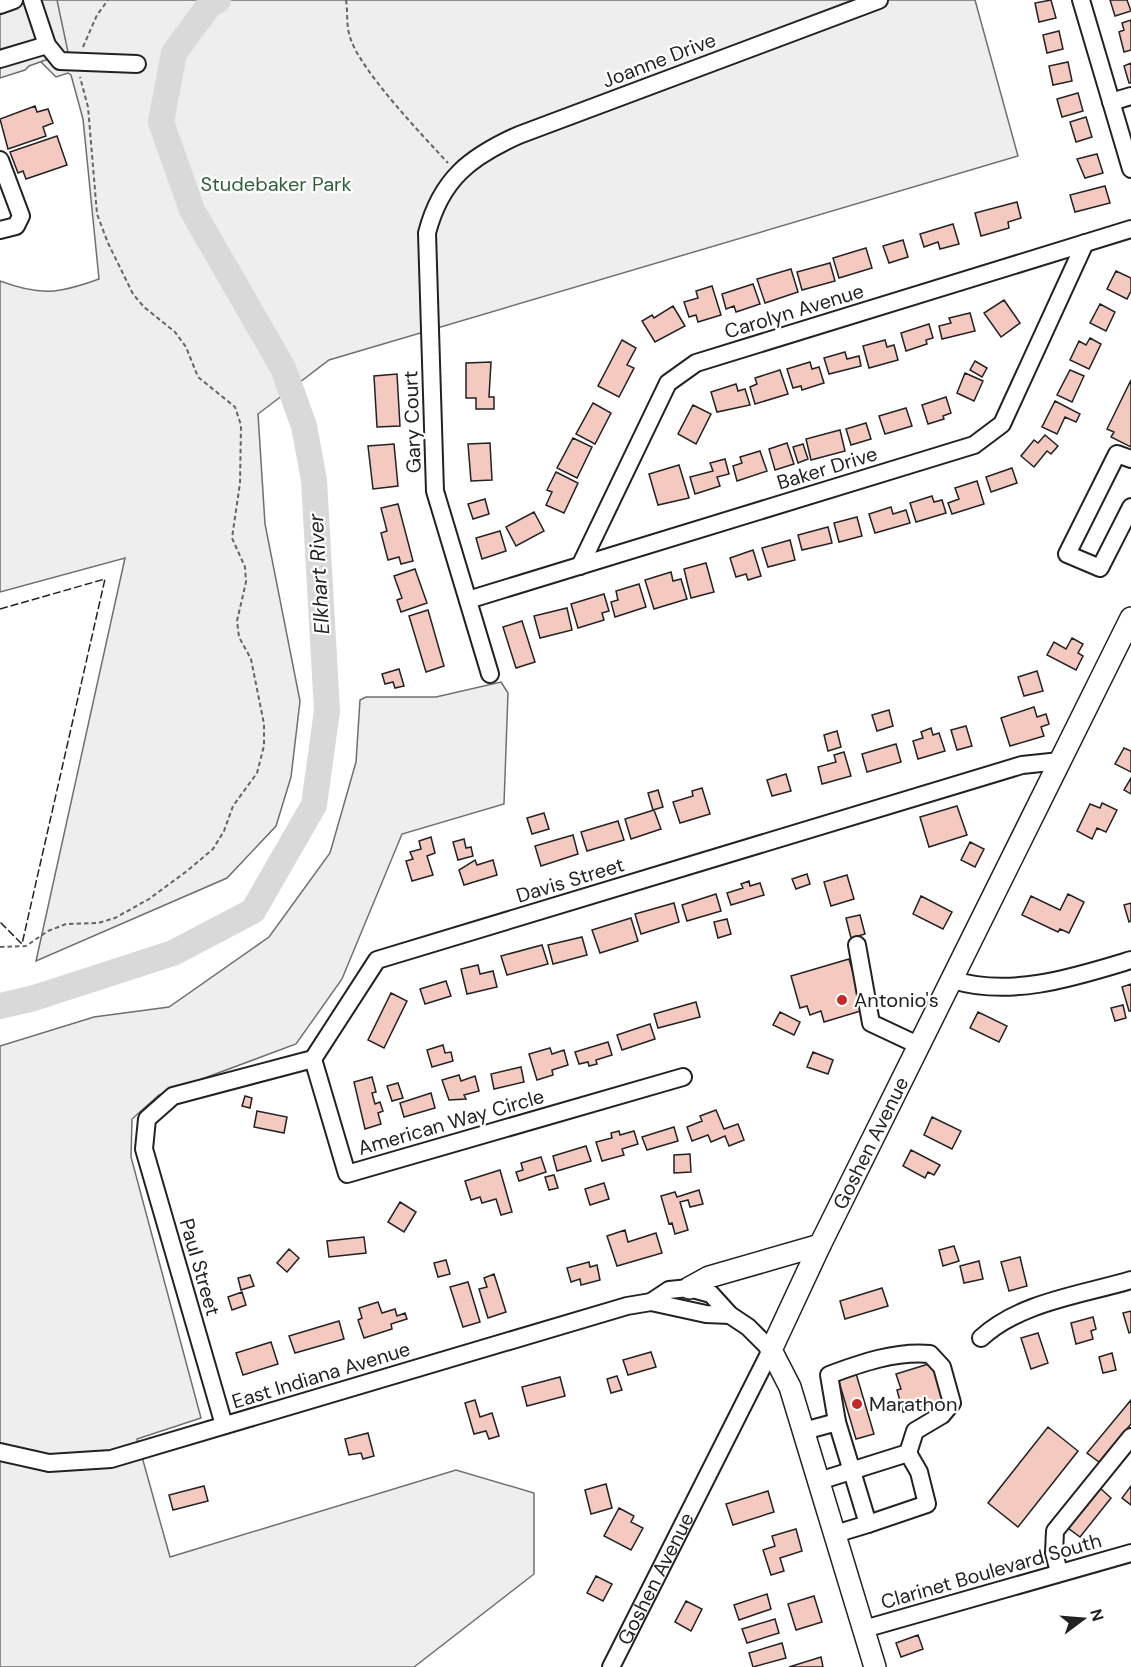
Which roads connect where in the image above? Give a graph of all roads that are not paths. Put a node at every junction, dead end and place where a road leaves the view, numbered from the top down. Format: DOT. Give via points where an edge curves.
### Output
graph roads {
  1 [pos="14,0"];
  2 [pos="32,0"];
  3 [pos="879,0"];
  4 [pos="1081,0"];
  5 [pos="0,5"];
  6 [pos="46,45"];
  7 [pos="0,59"];
  8 [pos="137,64"];
  9 [pos="1131,96"];
  10 [pos="1111,102"];
  11 [pos="0,160"];
  12 [pos="1131,169"];
  13 [pos="460,171"];
  14 [pos="1131,229"];
  15 [pos="0,230"];
  16 [pos="1085,243"];
  17 [pos="1131,459"];
  18 [pos="1131,507"];
  19 [pos="580,566"];
  20 [pos="468,600"];
  21 [pos="1131,618"];
  22 [pos="490,674"];
  23 [pos="1060,761"];
  24 [pos="857,945"];
  25 [pos="1131,960"];
  26 [pos="953,980"];
  27 [pos="920,1046"];
  28 [pos="313,1059"];
  29 [pos="683,1077"];
  30 [pos="820,1245"];
  31 [pos="1131,1280"];
  32 [pos="689,1288"];
  33 [pos="651,1302"];
  34 [pos="730,1315"];
  35 [pos="981,1338"];
  36 [pos="771,1350"];
  37 [pos="837,1422"];
  38 [pos="224,1425"];
  39 [pos="804,1431"];
  40 [pos="1131,1437"];
  41 [pos="0,1452"];
  42 [pos="908,1453"];
  43 [pos="852,1472"];
  44 [pos="819,1481"];
  45 [pos="868,1524"];
  46 [pos="835,1534"];
  47 [pos="1131,1553"];
  48 [pos="1059,1572"];
  49 [pos="864,1629"];
  50 [pos="611,1667"];
  51 [pos="875,1667"];
  1 -- 5 [label="street"];
  2 -- 6 [label="street"];
  3 -- 13 [label="street, Joanne Drive" via="519,135 496,145"];
  4 -- 10 [label="street"];
  6 -- 7 [label="street"];
  6 -- 8 [label="street" via="60,61"];
  9 -- 10 [label="street"];
  10 -- 12 [label="street"];
  11 -- 15 [label="street" via="21,216 15,226"];
  13 -- 20 [label="street, Gary Court" via="443,190 427,233 435,491"];
  14 -- 16 [label="street, Carolyn Avenue"];
  16 -- 19 [label="street, Carolyn Avenue" via="696,363 668,383"];
  16 -- 19 [label="street, Baker Drive" via="1002,424 974,445"];
  17 -- 18 [label="street" via="1117,454 1067,554 1100,568"];
  19 -- 20 [label="street, Baker Drive"];
  20 -- 22 [label="street, Gary Court"];
  21 -- 23 [label="main road, Goshen Avenue"];
  23 -- 26 [label="main road, Goshen Avenue"];
  23 -- 28 [label="street, Davis Street" via="1022,765 377,960"];
  24 -- 27 [label="street" via="871,1023"];
  25 -- 26 [label="street" via="1028,985 974,986"];
  26 -- 27 [label="main road, Goshen Avenue"];
  27 -- 30 [label="main road, Goshen Avenue"];
  28 -- 29 [label="street, American Way Circle" via="346,1174"];
  28 -- 38 [label="street, Paul Street" via="173,1096 147,1119 144,1149"];
  30 -- 32 [label="main road" via="709,1277"];
  30 -- 36 [label="main road, Goshen Avenue"];
  31 -- 35 [label="street" via="1024,1311 994,1326"];
  32 -- 33 [label="street, East Indiana Avenue" via="669,1290"];
  32 -- 34 [label="street" via="711,1294"];
  33 -- 34 [label="street, East Indiana Avenue"];
  33 -- 38 [label="street, East Indiana Avenue"];
  34 -- 36 [label="street"];
  36 -- 39 [label="main road" via="790,1387"];
  36 -- 50 [label="street, Goshen Avenue"];
  37 -- 39 [label="street"];
  37 -- 42 [label="street" via="829,1375 909,1352 930,1354 942,1367 952,1403 942,1415 915,1431"];
  37 -- 43 [label="street"];
  38 -- 41 [label="street, East Indiana Avenue" via="136,1452 85,1462 49,1463"];
  39 -- 44 [label="main road"];
  40 -- 48 [label="street" via="1055,1531 1054,1553"];
  42 -- 43 [label="street"];
  42 -- 45 [label="street" via="919,1472 927,1504"];
  43 -- 44 [label="street"];
  43 -- 45 [label="street"];
  44 -- 46 [label="main road"];
  45 -- 46 [label="street"];
  46 -- 49 [label="main road"];
  47 -- 48 [label="street, Clarinet Boulevard South"];
  48 -- 49 [label="street, Clarinet Boulevard South"];
  49 -- 51 [label="main road"];
}
